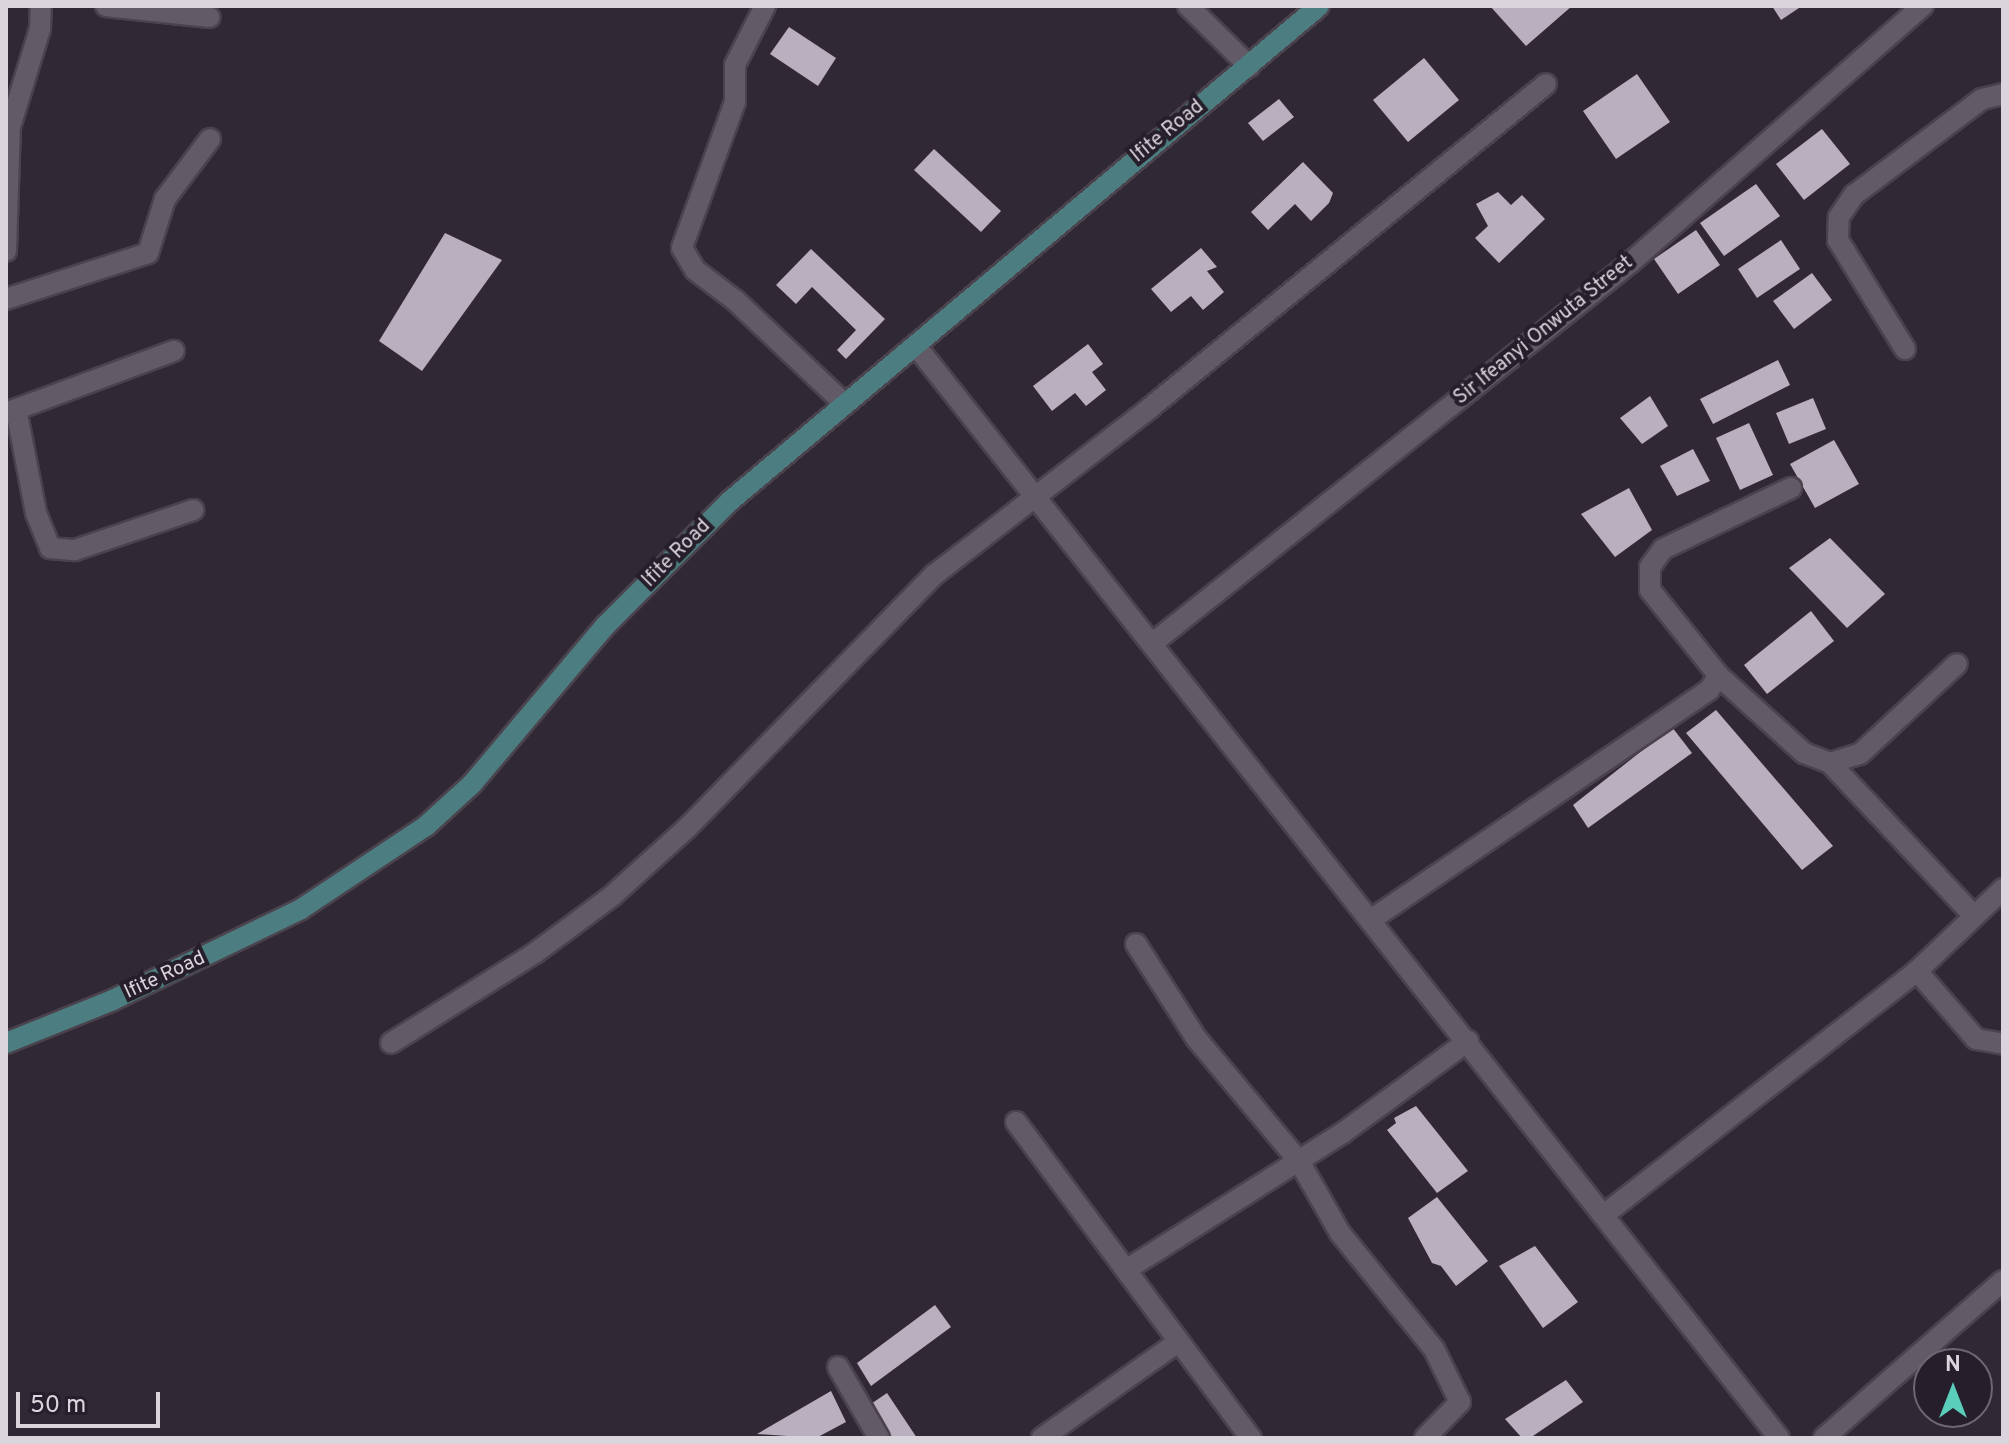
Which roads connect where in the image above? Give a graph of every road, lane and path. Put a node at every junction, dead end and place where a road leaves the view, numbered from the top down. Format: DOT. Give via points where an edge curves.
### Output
graph roads {
  1 [pos="41,6"];
  2 [pos="106,6"];
  3 [pos="765,6"];
  4 [pos="1188,6"];
  5 [pos="1319,6"];
  6 [pos="1923,6"];
  7 [pos="209,17"];
  8 [pos="1249,66"];
  9 [pos="1546,84"];
  10 [pos="2003,94"];
  11 [pos="10,105"];
  12 [pos="210,139"];
  13 [pos="6,251"];
  14 [pos="6,299"];
  15 [pos="916,346"];
  16 [pos="1905,349"];
  17 [pos="174,351"];
  18 [pos="845,404"];
  19 [pos="11,411"];
  20 [pos="1791,488"];
  21 [pos="1035,496"];
  22 [pos="193,510"];
  23 [pos="1154,642"];
  24 [pos="1957,664"];
  25 [pos="1719,676"];
  26 [pos="1830,763"];
  27 [pos="2003,889"];
  28 [pos="1974,916"];
  29 [pos="1372,919"];
  30 [pos="1136,944"];
  31 [pos="1917,971"];
  32 [pos="1468,1041"];
  33 [pos="6,1043"];
  34 [pos="391,1043"];
  35 [pos="2003,1044"];
  36 [pos="1016,1122"];
  37 [pos="1299,1161"];
  38 [pos="1605,1214"];
  39 [pos="1129,1268"];
  40 [pos="2003,1281"];
  41 [pos="1178,1342"];
  42 [pos="838,1367"];
  43 [pos="1063,1432"];
  44 [pos="879,1438"];
  45 [pos="1042,1438"];
  46 [pos="1251,1438"];
  47 [pos="1425,1438"];
  48 [pos="1779,1438"];
  49 [pos="1824,1438"];
  1 -- 11 [label="street" via="40,29"];
  2 -- 7 [label="street"];
  3 -- 18 [label="street" via="735,65 735,102 682,248 695,270 736,301"];
  4 -- 8 [label="street"];
  5 -- 8 [label="street, Ifite Road"];
  6 -- 23 [label="street, Sir Ifeanyi Onwuta Street" via="1630,263"];
  8 -- 15 [label="street, Ifite Road"];
  9 -- 21 [label="street"];
  10 -- 16 [label="street" via="1982,99 1865,186 1839,217 1838,240"];
  11 -- 13 [label="street"];
  12 -- 14 [label="street" via="165,199 148,253"];
  15 -- 18 [label="street, Ifite Road"];
  15 -- 21 [label="street"];
  17 -- 19 [label="street"];
  18 -- 33 [label="street, Ifite Road" via="730,501 626,605 472,784 426,826 301,909 113,1000"];
  19 -- 22 [label="street" via="50,548 75,550"];
  20 -- 25 [label="street" via="1663,549 1650,567 1650,590"];
  21 -- 23 [label="street"];
  21 -- 34 [label="street" via="934,575 687,828 612,896 535,953"];
  23 -- 29 [label="street"];
  24 -- 26 [label="street" via="1860,754"];
  25 -- 26 [label="street" via="1804,753"];
  25 -- 29 [label="street" via="1709,690"];
  26 -- 28 [label="street"];
  27 -- 28 [label="street"];
  28 -- 31 [label="street"];
  29 -- 32 [label="street"];
  30 -- 37 [label="street" via="1196,1038"];
  31 -- 35 [label="street" via="1976,1039"];
  31 -- 38 [label="street"];
  32 -- 37 [label="street"];
  32 -- 38 [label="street"];
  36 -- 39 [label="street"];
  37 -- 39 [label="street"];
  37 -- 47 [label="street" via="1340,1233 1434,1349 1451,1378 1460,1402"];
  38 -- 48 [label="street"];
  39 -- 41 [label="street"];
  40 -- 49 [label="street"];
  41 -- 43 [label="street"];
  41 -- 46 [label="street"];
  42 -- 44 [label="street"];
  43 -- 45 [label="street"];
}
